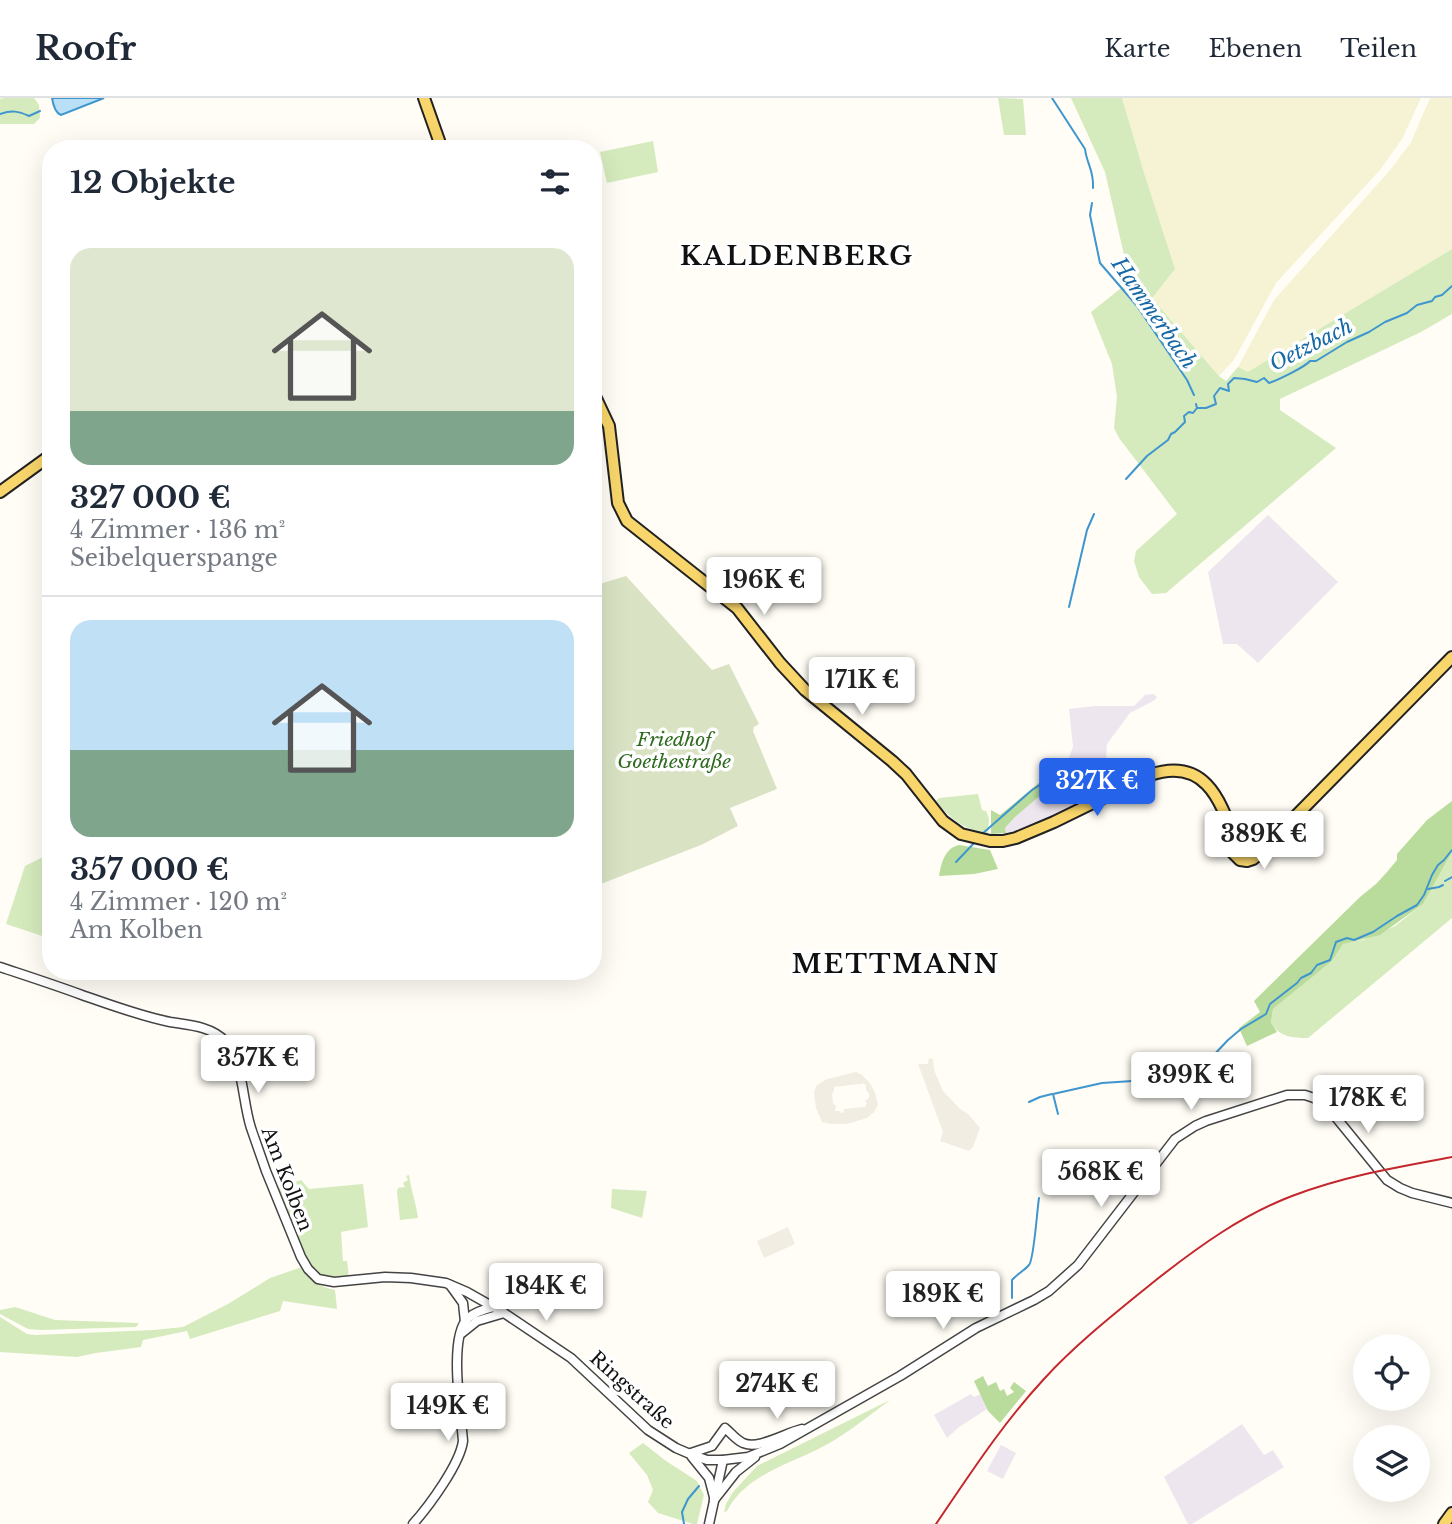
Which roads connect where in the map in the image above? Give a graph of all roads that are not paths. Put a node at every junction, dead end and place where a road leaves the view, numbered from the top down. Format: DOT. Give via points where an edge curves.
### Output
graph roads {
  1 [pos="424,98"];
  2 [pos="439,140"];
  3 [pos="602,409"];
  4 [pos="42,462"];
  5 [pos="0,492"];
  6 [pos="1452,657"];
  7 [pos="1238,836"];
  8 [pos="1259,844"];
  9 [pos="0,967"];
  10 [pos="1452,1203"];
  11 [pos="328,1282"];
  12 [pos="450,1285"];
  13 [pos="493,1307"];
  14 [pos="504,1313"];
  15 [pos="465,1322"];
  16 [pos="460,1336"];
  17 [pos="811,1427"];
  18 [pos="762,1452"];
  19 [pos="689,1454"];
  20 [pos="723,1460"];
  21 [pos="714,1500"];
  22 [pos="1452,1513"];
  23 [pos="413,1524"];
  24 [pos="709,1524"];
  25 [pos="1444,1524"];
  1 -- 2 [label="main road"];
  3 -- 7 [label="main road" via="609,426 618,503 627,521 737,608 805,690 906,774 952,829 993,842 1016,838 1161,771 1178,770 1209,786"];
  4 -- 5 [label="main road"];
  6 -- 8 [label="main road" via="1276,840"];
  7 -- 8 [label="main road" via="1249,833"];
  7 -- 8 [label="main road" via="1232,850 1240,860 1254,859"];
  9 -- 11 [label="street, Am Kolben" via="220,1037 232,1051 251,1128 301,1256 318,1279"];
  10 -- 17 [label="street" via="1412,1194 1387,1180 1334,1115 1314,1098 1278,1097 1195,1126 1175,1139 1078,1265 1056,1286 981,1325"];
  11 -- 12 [label="street, Ringstraße" via="399,1277"];
  12 -- 13 [label="street, Ringstraße"];
  12 -- 15 [label="street" via="463,1303"];
  13 -- 14 [label="street, Ringstraße"];
  13 -- 15 [label="street"];
  14 -- 16 [label="street" via="477,1321"];
  14 -- 19 [label="street, Ringstraße" via="571,1358 648,1430"];
  15 -- 16 [label="street"];
  16 -- 23 [label="street" via="456,1357 461,1450"];
  17 -- 18 [label="street"];
  17 -- 19 [label="street" via="752,1446 726,1428 712,1446"];
  18 -- 20 [label="street"];
  18 -- 21 [label="street" via="736,1472"];
  19 -- 20 [label="street, Ringstraße"];
  19 -- 21 [label="street" via="709,1478"];
  20 -- 21 [label="street"];
  21 -- 24 [label="street"];
  22 -- 25 [label="main road"];
}
